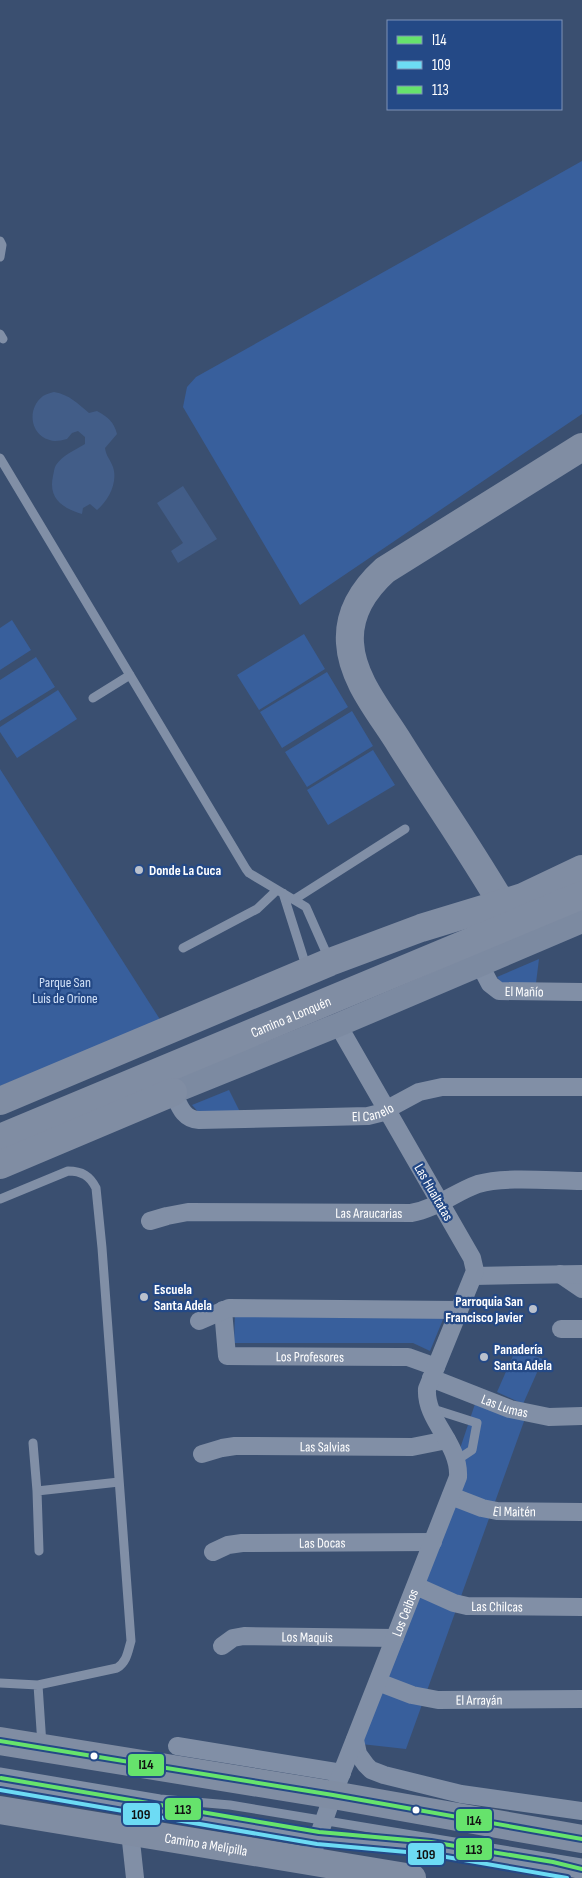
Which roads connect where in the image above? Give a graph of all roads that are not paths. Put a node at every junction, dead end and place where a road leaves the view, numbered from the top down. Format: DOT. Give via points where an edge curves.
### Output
graph roads {
  1 [pos="0,241"];
  2 [pos="0,257"];
  3 [pos="582,447"];
  4 [pos="0,458"];
  5 [pos="130,675"];
  6 [pos="92,698"];
  7 [pos="405,829"];
  8 [pos="582,869"];
  9 [pos="280,891"];
  10 [pos="582,895"];
  11 [pos="294,899"];
  12 [pos="508,913"];
  13 [pos="582,921"];
  14 [pos="183,948"];
  15 [pos="480,965"];
  16 [pos="319,966"];
  17 [pos="582,992"];
  18 [pos="338,1025"];
  19 [pos="582,1087"];
  20 [pos="173,1092"];
  21 [pos="0,1101"];
  22 [pos="387,1110"];
  23 [pos="0,1138"];
  24 [pos="0,1165"];
  25 [pos="582,1181"];
  26 [pos="0,1199"];
  27 [pos="440,1203"];
  28 [pos="150,1222"];
  29 [pos="560,1274"];
  30 [pos="582,1274"];
  31 [pos="474,1276"];
  32 [pos="582,1289"];
  33 [pos="223,1310"];
  34 [pos="459,1310"];
  35 [pos="200,1321"];
  36 [pos="582,1328"];
  37 [pos="561,1329"];
  38 [pos="434,1372"];
  39 [pos="430,1408"];
  40 [pos="582,1416"];
  41 [pos="447,1440"];
  42 [pos="33,1443"];
  43 [pos="202,1454"];
  44 [pos="457,1460"];
  45 [pos="119,1482"];
  46 [pos="37,1491"];
  47 [pos="451,1496"];
  48 [pos="582,1512"];
  49 [pos="433,1542"];
  50 [pos="39,1551"];
  51 [pos="213,1552"];
  52 [pos="416,1586"];
  53 [pos="582,1607"];
  54 [pos="395,1638"];
  55 [pos="222,1646"];
  56 [pos="378,1682"];
  57 [pos="0,1683"];
  58 [pos="38,1685"];
  59 [pos="582,1699"];
  60 [pos="355,1740"];
  61 [pos="0,1741"];
  62 [pos="177,1746"];
  63 [pos="42,1748"];
  64 [pos="0,1772"];
  65 [pos="0,1784"];
  66 [pos="338,1784"];
  67 [pos="0,1810"];
  68 [pos="582,1811"];
  69 [pos="324,1820"];
  70 [pos="130,1832"];
  71 [pos="582,1839"];
  72 [pos="314,1849"];
  73 [pos="582,1863"];
  74 [pos="582,1875"];
  75 [pos="135,1878"];
  76 [pos="412,1878"];
  1 -- 2 [label="lane"];
  3 -- 12 [label="main road" via="385,570 360,599 350,631 351,654 366,690"];
  4 -- 5 [label="lane"];
  5 -- 6 [label="lane"];
  5 -- 9 [label="lane" via="246,870"];
  7 -- 11 [label="lane"];
  8 -- 12 [label="main road, Camino a Lonquén" via="544,888"];
  9 -- 11 [label="lane"];
  9 -- 14 [label="lane" via="257,909"];
  9 -- 16 [label="lane"];
  10 -- 12 [label="main road, Camino a Lonquén"];
  11 -- 16 [label="lane" via="306,907"];
  12 -- 16 [label="main road, Camino a Lonquén" via="421,928"];
  12 -- 23 [label="main road, Camino a Lonquén"];
  13 -- 15 [label="street, Camino a Lonquén"];
  15 -- 17 [label="street, El Mañío" via="490,984 499,991"];
  15 -- 18 [label="street, Camino a Lonquén"];
  16 -- 21 [label="main road, Camino a Lonquén"];
  18 -- 20 [label="street, Camino a Lonquén"];
  18 -- 22 [label="street, Las Hualtatas"];
  19 -- 22 [label="street, El Canelo" via="442,1087 419,1092"];
  20 -- 22 [label="street, El Canelo" via="183,1113 194,1120 368,1116"];
  20 -- 24 [label="main road"];
  22 -- 27 [label="street, Las Hualtatas"];
  25 -- 27 [label="street, Las Araucarias" via="494,1181 469,1188"];
  26 -- 45 [label="lane" via="68,1171 85,1174 96,1188"];
  27 -- 28 [label="street, Las Araucarias" via="411,1212 188,1212"];
  27 -- 31 [label="street, Las Hualtatas" via="474,1262"];
  29 -- 30 [label="street"];
  29 -- 31 [label="street"];
  29 -- 32 [label="street"];
  31 -- 34 [label="street"];
  33 -- 34 [label="street"];
  33 -- 35 [label="street"];
  33 -- 38 [label="street, Los Profesores" via="227,1356 399,1357 408,1358"];
  34 -- 38 [label="street"];
  36 -- 37 [label="street"];
  38 -- 39 [label="street" via="426,1396"];
  38 -- 40 [label="street, Las Lumas" via="510,1409 549,1416"];
  39 -- 41 [label="street"];
  39 -- 44 [label="lane" via="477,1422 474,1447"];
  41 -- 43 [label="street, Las Salvias" via="412,1447 235,1446"];
  41 -- 44 [label="street"];
  42 -- 46 [label="lane"];
  44 -- 47 [label="street, Los Ceibos" via="458,1477"];
  45 -- 46 [label="lane"];
  45 -- 58 [label="lane" via="131,1641 126,1658 117,1668"];
  46 -- 50 [label="lane"];
  47 -- 48 [label="street, El Maitén" via="497,1511"];
  47 -- 49 [label="street, Los Ceibos"];
  49 -- 51 [label="street, Las Docas" via="242,1543"];
  49 -- 52 [label="street, Los Ceibos"];
  52 -- 53 [label="street, Las Chilcas" via="467,1606"];
  52 -- 54 [label="street, Los Ceibos"];
  54 -- 55 [label="street, Los Maquis" via="244,1636 233,1638"];
  54 -- 56 [label="street, Los Ceibos"];
  56 -- 59 [label="street, El Arrayán" via="412,1695 438,1700"];
  56 -- 60 [label="street, Los Ceibos"];
  57 -- 58 [label="lane"];
  58 -- 63 [label="lane"];
  60 -- 66 [label="street, Los Ceibos"];
  60 -- 68 [label="street" via="358,1754 366,1765 384,1775 461,1794"];
  61 -- 63 [label="main road"];
  62 -- 66 [label="street"];
  63 -- 66 [label="main road"];
  64 -- 69 [label="lane" via="154,1798 230,1805"];
  65 -- 72 [label="lane" via="70,1794"];
  66 -- 69 [label="street, Los Ceibos"];
  66 -- 71 [label="main road"];
  67 -- 70 [label="main road, Camino a Melipilla"];
  69 -- 72 [label="street, Los Ceibos"];
  69 -- 73 [label="lane"];
  70 -- 72 [label="main road, Camino a Melipilla"];
  70 -- 75 [label="street"];
  72 -- 74 [label="lane" via="430,1848"];
  72 -- 76 [label="main road, Camino a Melipilla"];
}
